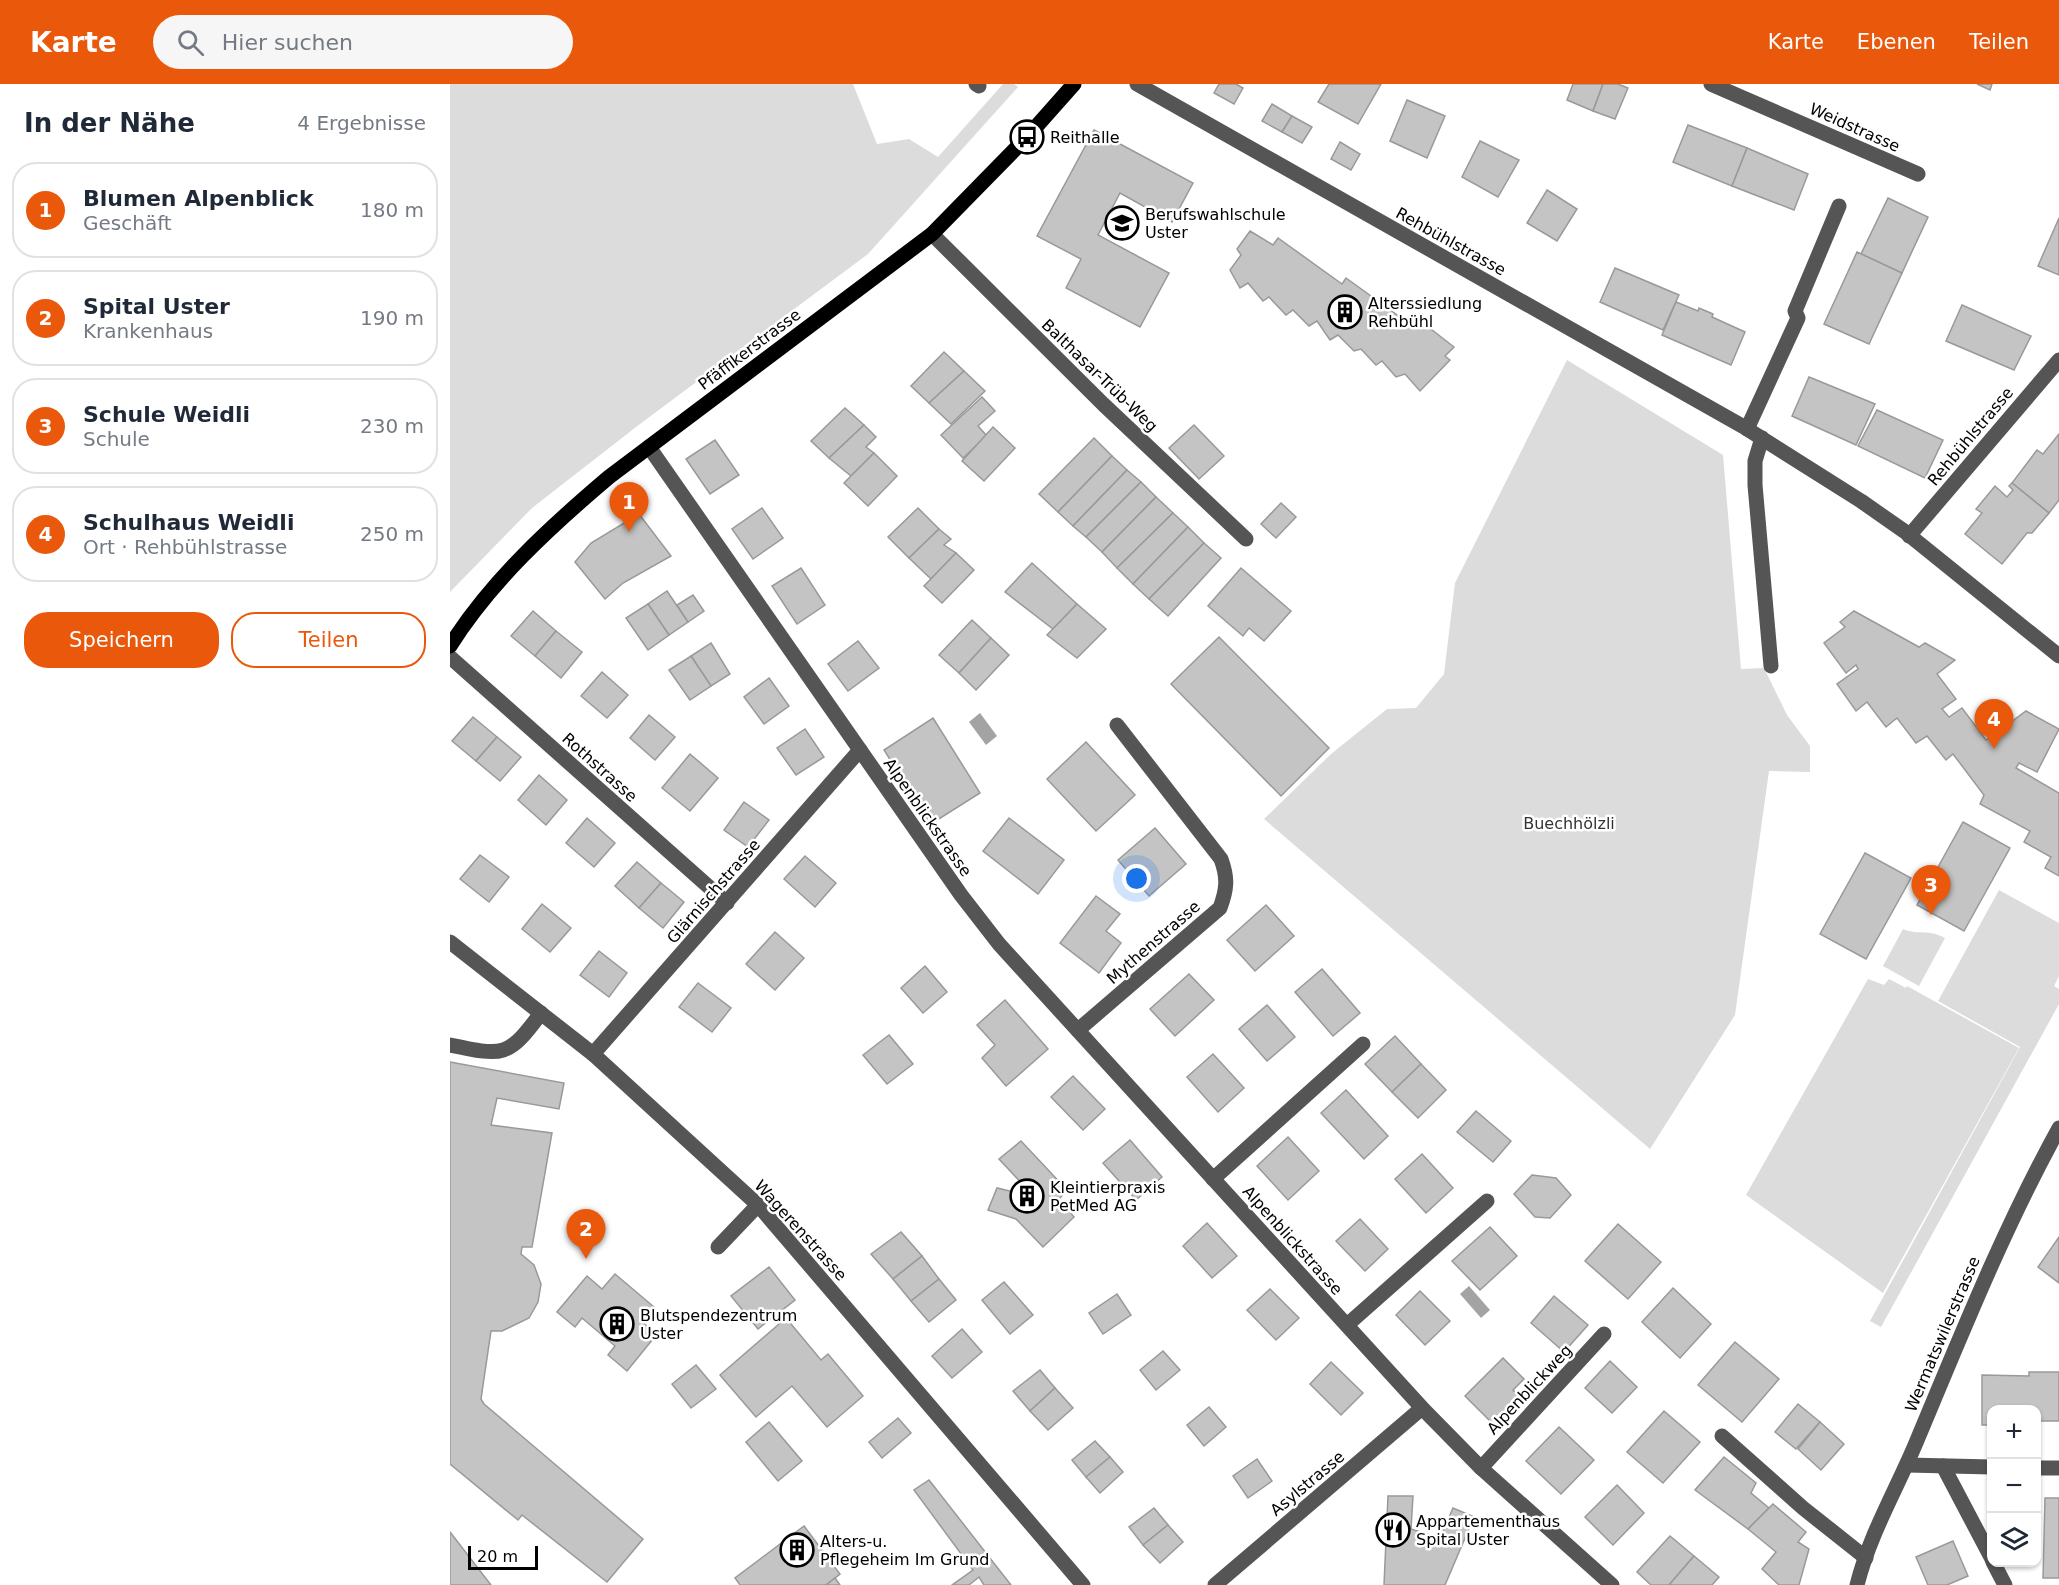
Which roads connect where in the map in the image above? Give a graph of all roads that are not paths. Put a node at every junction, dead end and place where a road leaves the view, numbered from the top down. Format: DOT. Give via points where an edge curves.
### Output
graph roads {
  1 [pos="1074,84"];
  2 [pos="1137,84"];
  3 [pos="1711,84"];
  4 [pos="1918,174"];
  5 [pos="1839,206"];
  6 [pos="932,234"];
  7 [pos="2059,360"];
  8 [pos="1747,429"];
  9 [pos="1762,438"];
  10 [pos="649,447"];
  11 [pos="1909,536"];
  12 [pos="1246,539"];
  13 [pos="450,646"];
  14 [pos="2059,656"];
  15 [pos="450,657"];
  16 [pos="1771,666"];
  17 [pos="1117,725"];
  18 [pos="860,750"];
  19 [pos="727,903"];
  20 [pos="450,942"];
  21 [pos="541,1013"];
  22 [pos="1078,1030"];
  23 [pos="1363,1044"];
  24 [pos="450,1045"];
  25 [pos="593,1054"];
  26 [pos="2059,1128"];
  27 [pos="1213,1179"];
  28 [pos="1487,1201"];
  29 [pos="758,1205"];
  30 [pos="718,1247"];
  31 [pos="1347,1325"];
  32 [pos="1604,1334"];
  33 [pos="1422,1408"];
  34 [pos="1722,1436"];
  35 [pos="1907,1465"];
  36 [pos="1943,1466"];
  37 [pos="1987,1467"];
  38 [pos="1481,1468"];
  39 [pos="2041,1468"];
  40 [pos="2059,1468"];
  41 [pos="1987,1551"];
  42 [pos="1866,1558"];
  43 [pos="1995,1567"];
  44 [pos="1083,1585"];
  45 [pos="1215,1585"];
  46 [pos="1612,1585"];
  47 [pos="1857,1585"];
  48 [pos="2005,1585"];
  1 -- 6 [label="main road, Pfäffikerstrasse"];
  2 -- 8 [label="street, Rehbühlstrasse"];
  3 -- 4 [label="street, Weidstrasse"];
  5 -- 8 [label="street" via="1795,311 1798,318"];
  6 -- 10 [label="main road, Pfäffikerstrasse"];
  6 -- 12 [label="street, Balthasar-Trüb-Weg"];
  7 -- 11 [label="street, Rehbühlstrasse"];
  8 -- 9 [label="street, Rehbühlstrasse"];
  9 -- 11 [label="street, Rehbühlstrasse"];
  9 -- 16 [label="street" via="1755,461 1755,485"];
  10 -- 13 [label="main road, Pfäffikerstrasse" via="570,510 468,617"];
  10 -- 18 [label="street, Alpenblickstrasse"];
  11 -- 14 [label="street, Rehbühlstrasse"];
  15 -- 19 [label="street, Rothstrasse"];
  17 -- 22 [label="street, Mythenstrasse" via="1221,859 1227,889 1220,908"];
  18 -- 19 [label="street, Glärnischstrasse"];
  18 -- 22 [label="street, Alpenblickstrasse" via="986,928"];
  19 -- 25 [label="street, Glärnischstrasse"];
  20 -- 21 [label="street, Wagerenstrasse"];
  21 -- 24 [label="street" via="522,1040 508,1050 486,1052"];
  21 -- 25 [label="street, Wagerenstrasse"];
  22 -- 27 [label="street, Alpenblickstrasse"];
  23 -- 27 [label="street"];
  25 -- 29 [label="street, Wagerenstrasse"];
  26 -- 35 [label="street, Wermatswilerstrasse" via="1971,1308"];
  27 -- 31 [label="street, Alpenblickstrasse"];
  28 -- 31 [label="street"];
  29 -- 30 [label="street"];
  29 -- 44 [label="street, Wagerenstrasse"];
  31 -- 33 [label="street, Alpenblickstrasse"];
  32 -- 38 [label="street, Alpenblickweg"];
  33 -- 38 [label="street"];
  33 -- 45 [label="street, Asylstrasse"];
  34 -- 42 [label="street"];
  35 -- 36 [label="street"];
  35 -- 42 [label="street, Wermatswilerstrasse"];
  36 -- 37 [label="street"];
  36 -- 41 [label="street"];
  38 -- 46 [label="street"];
  39 -- 40 [label="street"];
  42 -- 47 [label="street, Wermatswilerstrasse"];
  43 -- 48 [label="street"];
}
